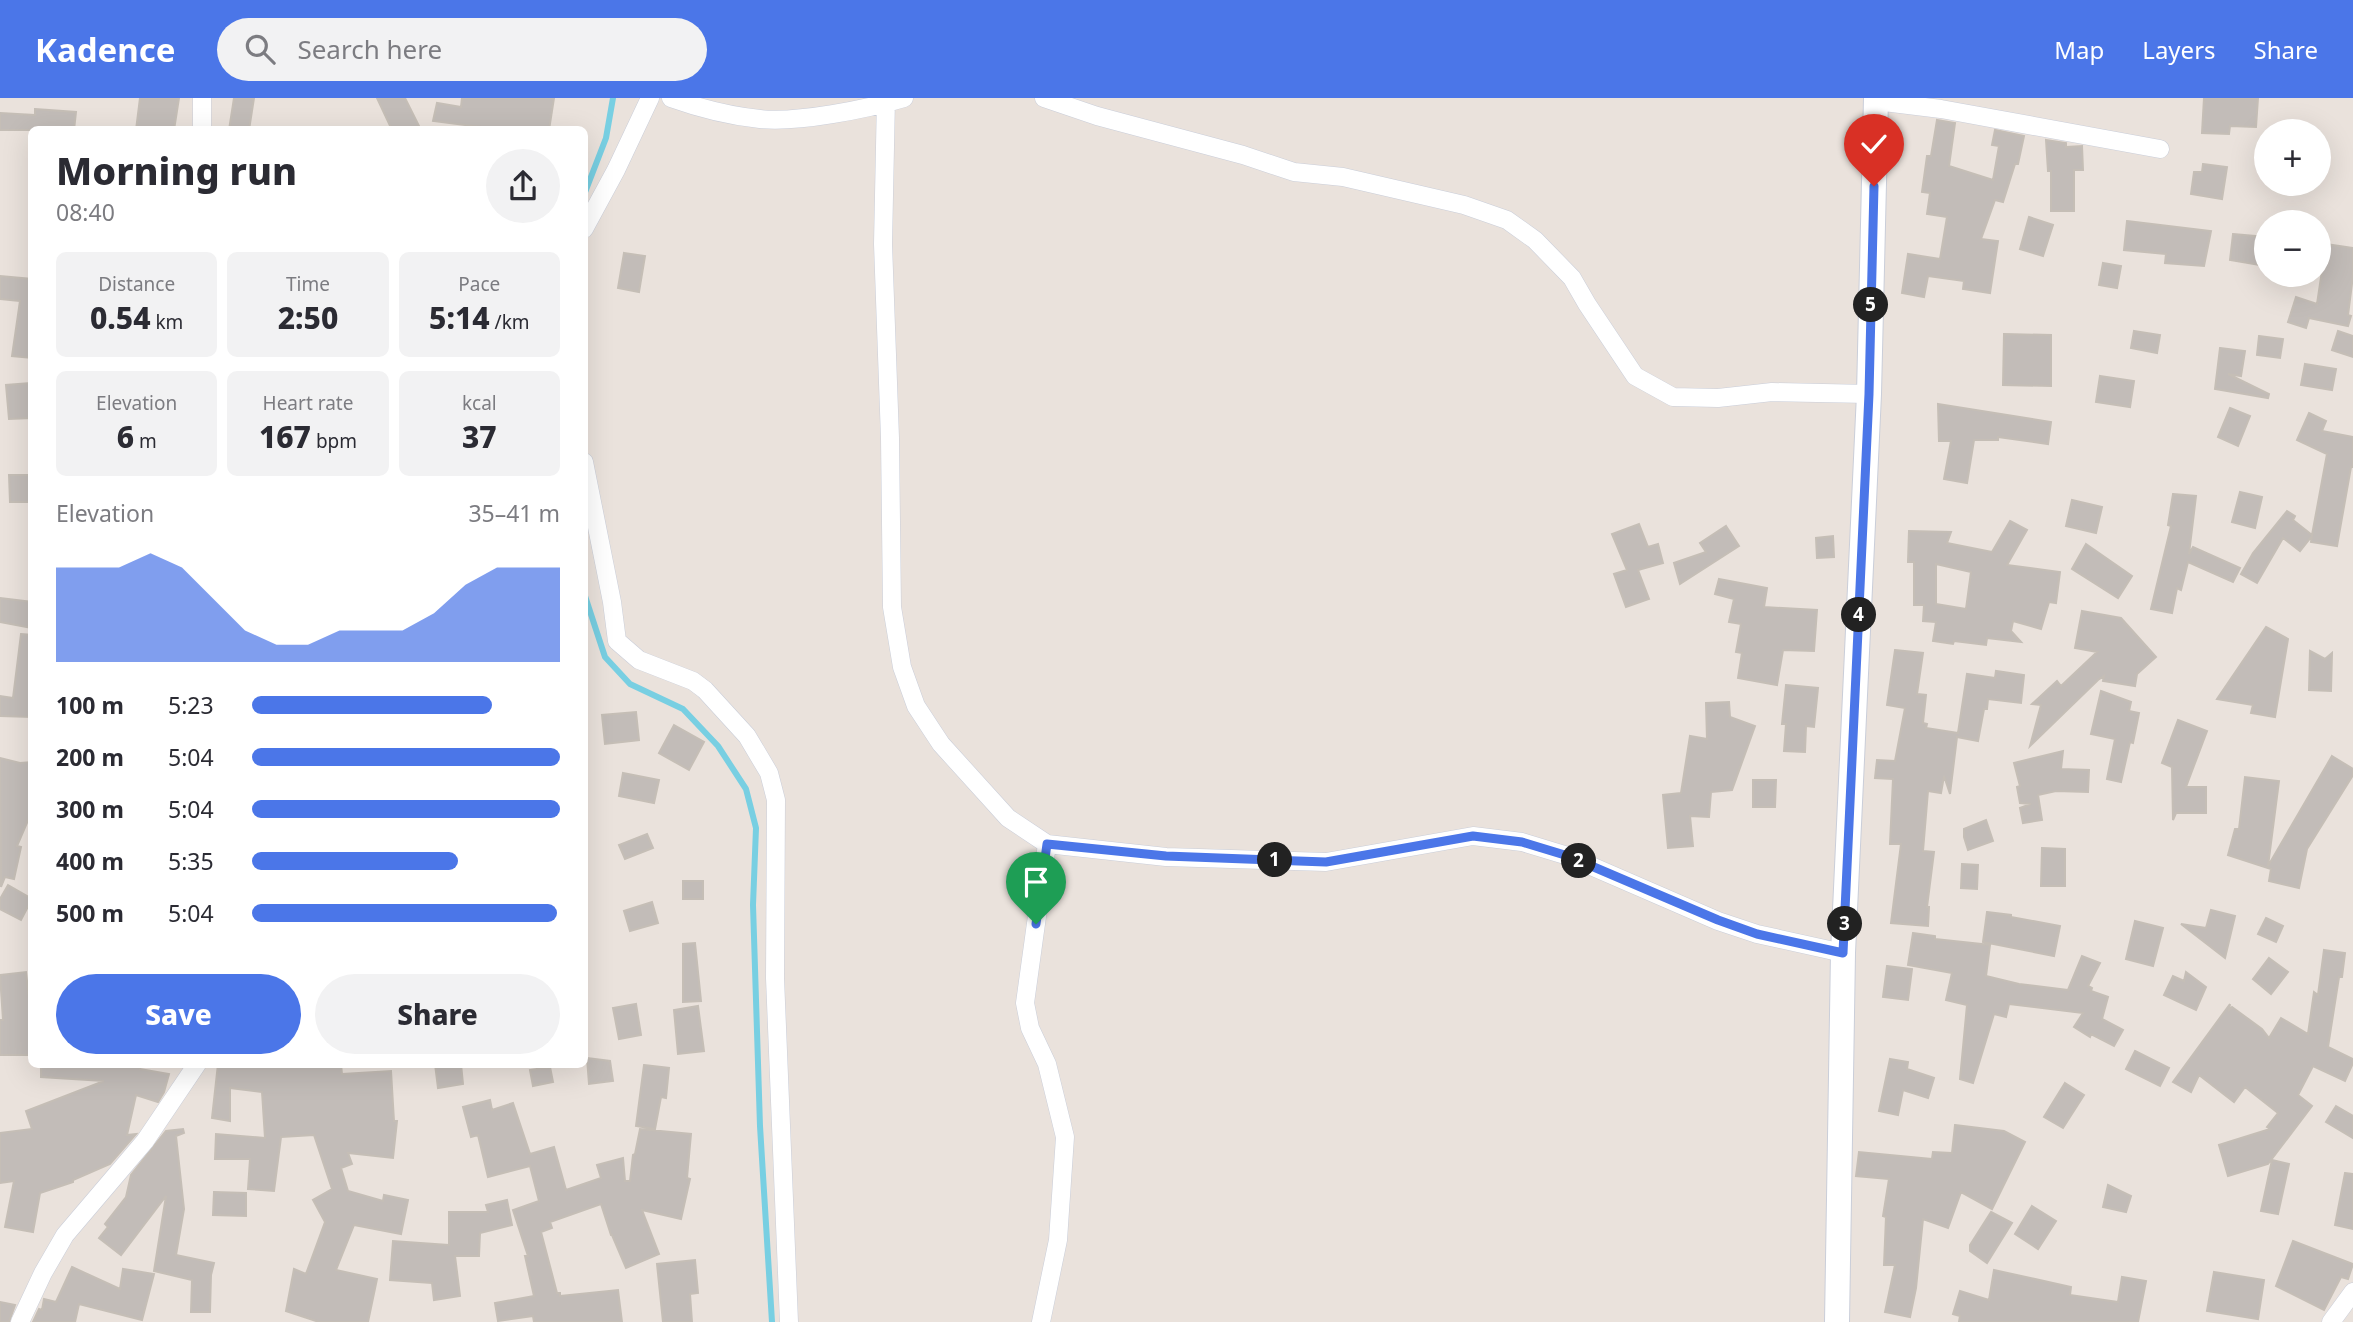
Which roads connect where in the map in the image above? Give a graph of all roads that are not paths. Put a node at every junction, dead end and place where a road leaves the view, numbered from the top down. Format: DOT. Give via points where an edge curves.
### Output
graph roads {
  1 [pos="202,98"];
  2 [pos="650,98"];
  3 [pos="671,98"];
  4 [pos="904,98"];
  5 [pos="1044,98"];
  6 [pos="1876,99"];
  7 [pos="886,101"];
  8 [pos="202,126"];
  9 [pos="2160,149"];
  10 [pos="588,222"];
  11 [pos="1869,394"];
  12 [pos="588,482"];
  13 [pos="1047,844"];
  14 [pos="1843,953"];
  15 [pos="194,1068"];
  16 [pos="2353,1292"];
  17 [pos="20,1322"];
  18 [pos="789,1322"];
  19 [pos="1041,1322"];
  20 [pos="1838,1322"];
  21 [pos="2331,1322"];
  1 -- 8 [label="street"];
  2 -- 10 [label="street"];
  3 -- 7 [label="street" via="762,119 817,116"];
  4 -- 7 [label="street"];
  5 -- 11 [label="street" via="1294,172 1343,177 1464,205 1507,220 1535,240 1572,278 1635,376 1673,397"];
  6 -- 9 [label="street"];
  6 -- 11 [label="main road"];
  7 -- 13 [label="street" via="883,244 891,607 902,667 916,706 941,744 1008,818"];
  11 -- 14 [label="main road"];
  12 -- 18 [label="street" via="617,641 639,660 705,690 747,736 769,773 776,800 775,978"];
  13 -- 14 [label="street" via="1166,856 1326,862 1473,836 1522,842 1568,856 1757,934"];
  13 -- 19 [label="street" via="1025,1003 1030,1028 1047,1064 1065,1137 1058,1240"];
  14 -- 20 [label="main road"];
  15 -- 17 [label="street" via="145,1141 65,1236"];
  16 -- 21 [label="street"];
}
